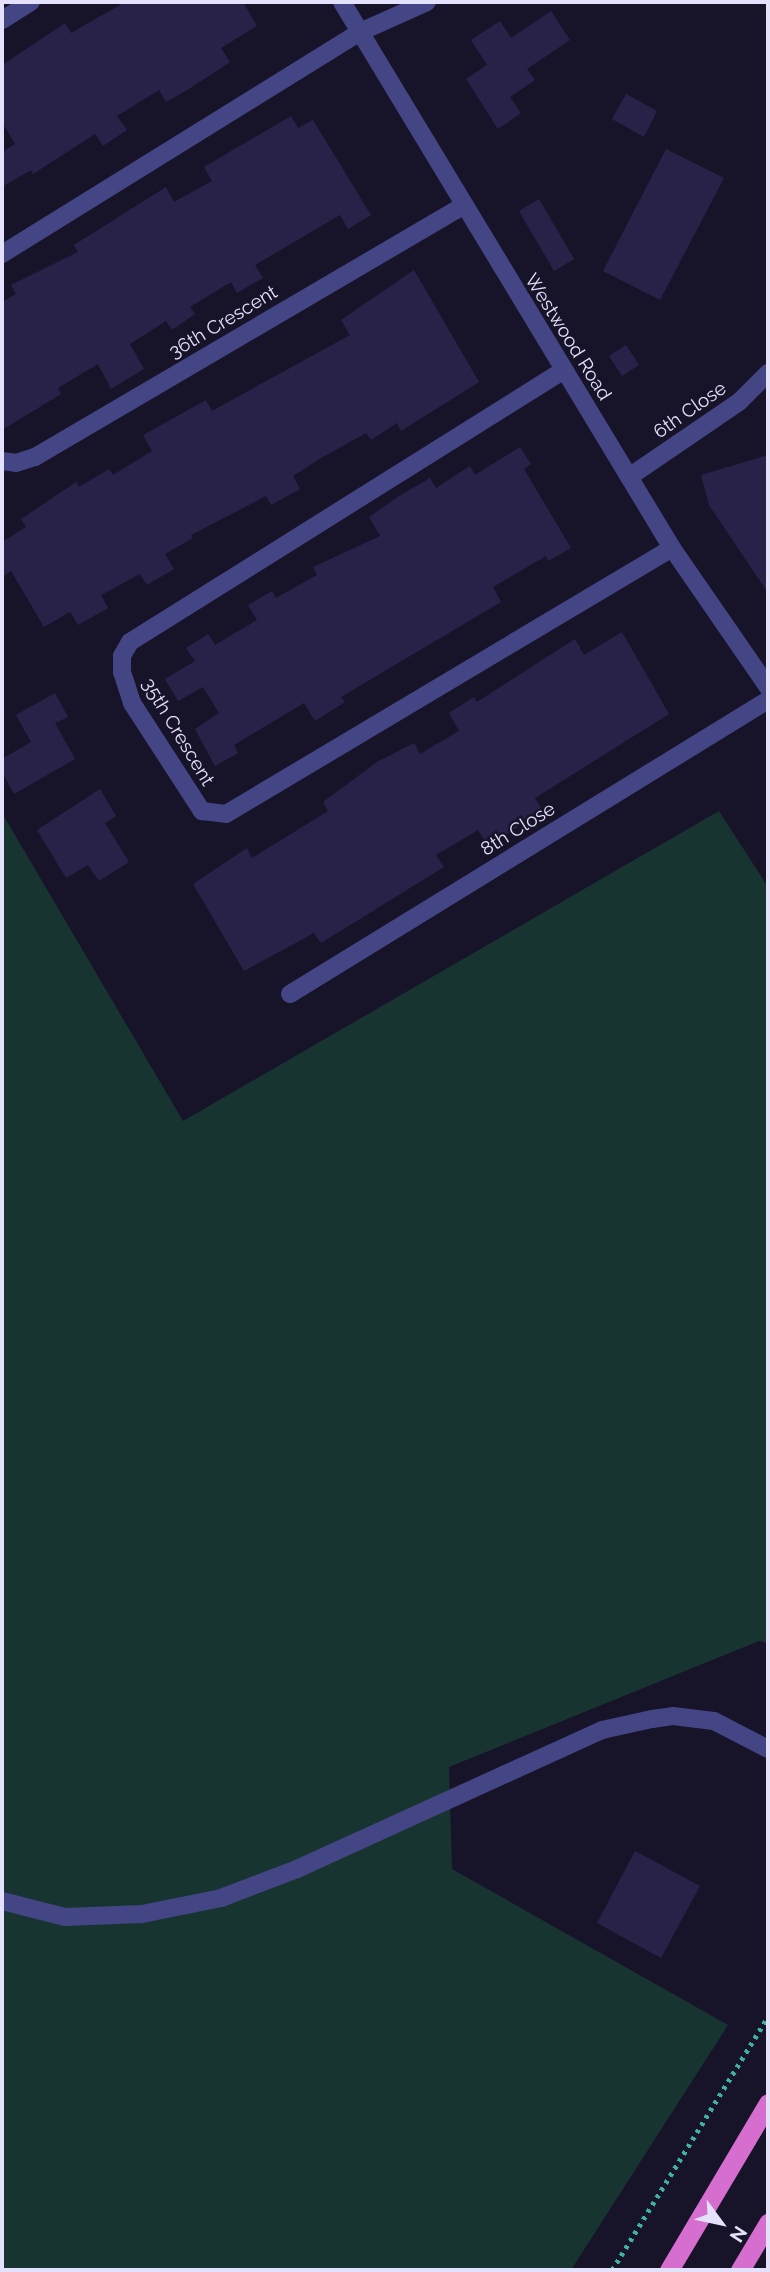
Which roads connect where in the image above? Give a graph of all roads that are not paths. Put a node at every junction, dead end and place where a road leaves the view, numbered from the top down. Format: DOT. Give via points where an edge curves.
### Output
graph roads {
  1 [pos="31,2"];
  2 [pos="342,2"];
  3 [pos="427,2"];
  4 [pos="2,20"];
  5 [pos="360,32"];
  6 [pos="462,206"];
  7 [pos="2,254"];
  8 [pos="564,370"];
  9 [pos="768,373"];
  10 [pos="2,461"];
  11 [pos="629,477"];
  12 [pos="672,548"];
  13 [pos="768,687"];
  14 [pos="768,700"];
  15 [pos="290,995"];
  16 [pos="768,1749"];
  17 [pos="2,1901"];
  18 [pos="768,2103"];
  19 [pos="768,2224"];
  20 [pos="669,2270"];
  21 [pos="740,2270"];
  1 -- 4 [label="street"];
  2 -- 5 [label="street, Westwood Road"];
  3 -- 5 [label="street"];
  5 -- 6 [label="street, Westwood Road"];
  5 -- 7 [label="street"];
  6 -- 8 [label="street, Westwood Road"];
  6 -- 10 [label="street, 36th Crescent" via="35,457 16,463"];
  8 -- 11 [label="street, Westwood Road"];
  8 -- 12 [label="street, 35th Crescent" via="130,642 122,656 122,672 132,703 202,811 226,814"];
  9 -- 11 [label="street, 6th Close" via="739,402"];
  11 -- 12 [label="street, Westwood Road"];
  12 -- 13 [label="street, Westwood Road"];
  14 -- 15 [label="street, 8th Close"];
  16 -- 17 [label="street" via="714,1721 673,1716 652,1719 602,1730 550,1751 297,1869 221,1898 142,1914 65,1917"];
  18 -- 20 [label="highway"];
  19 -- 21 [label="highway"];
}
